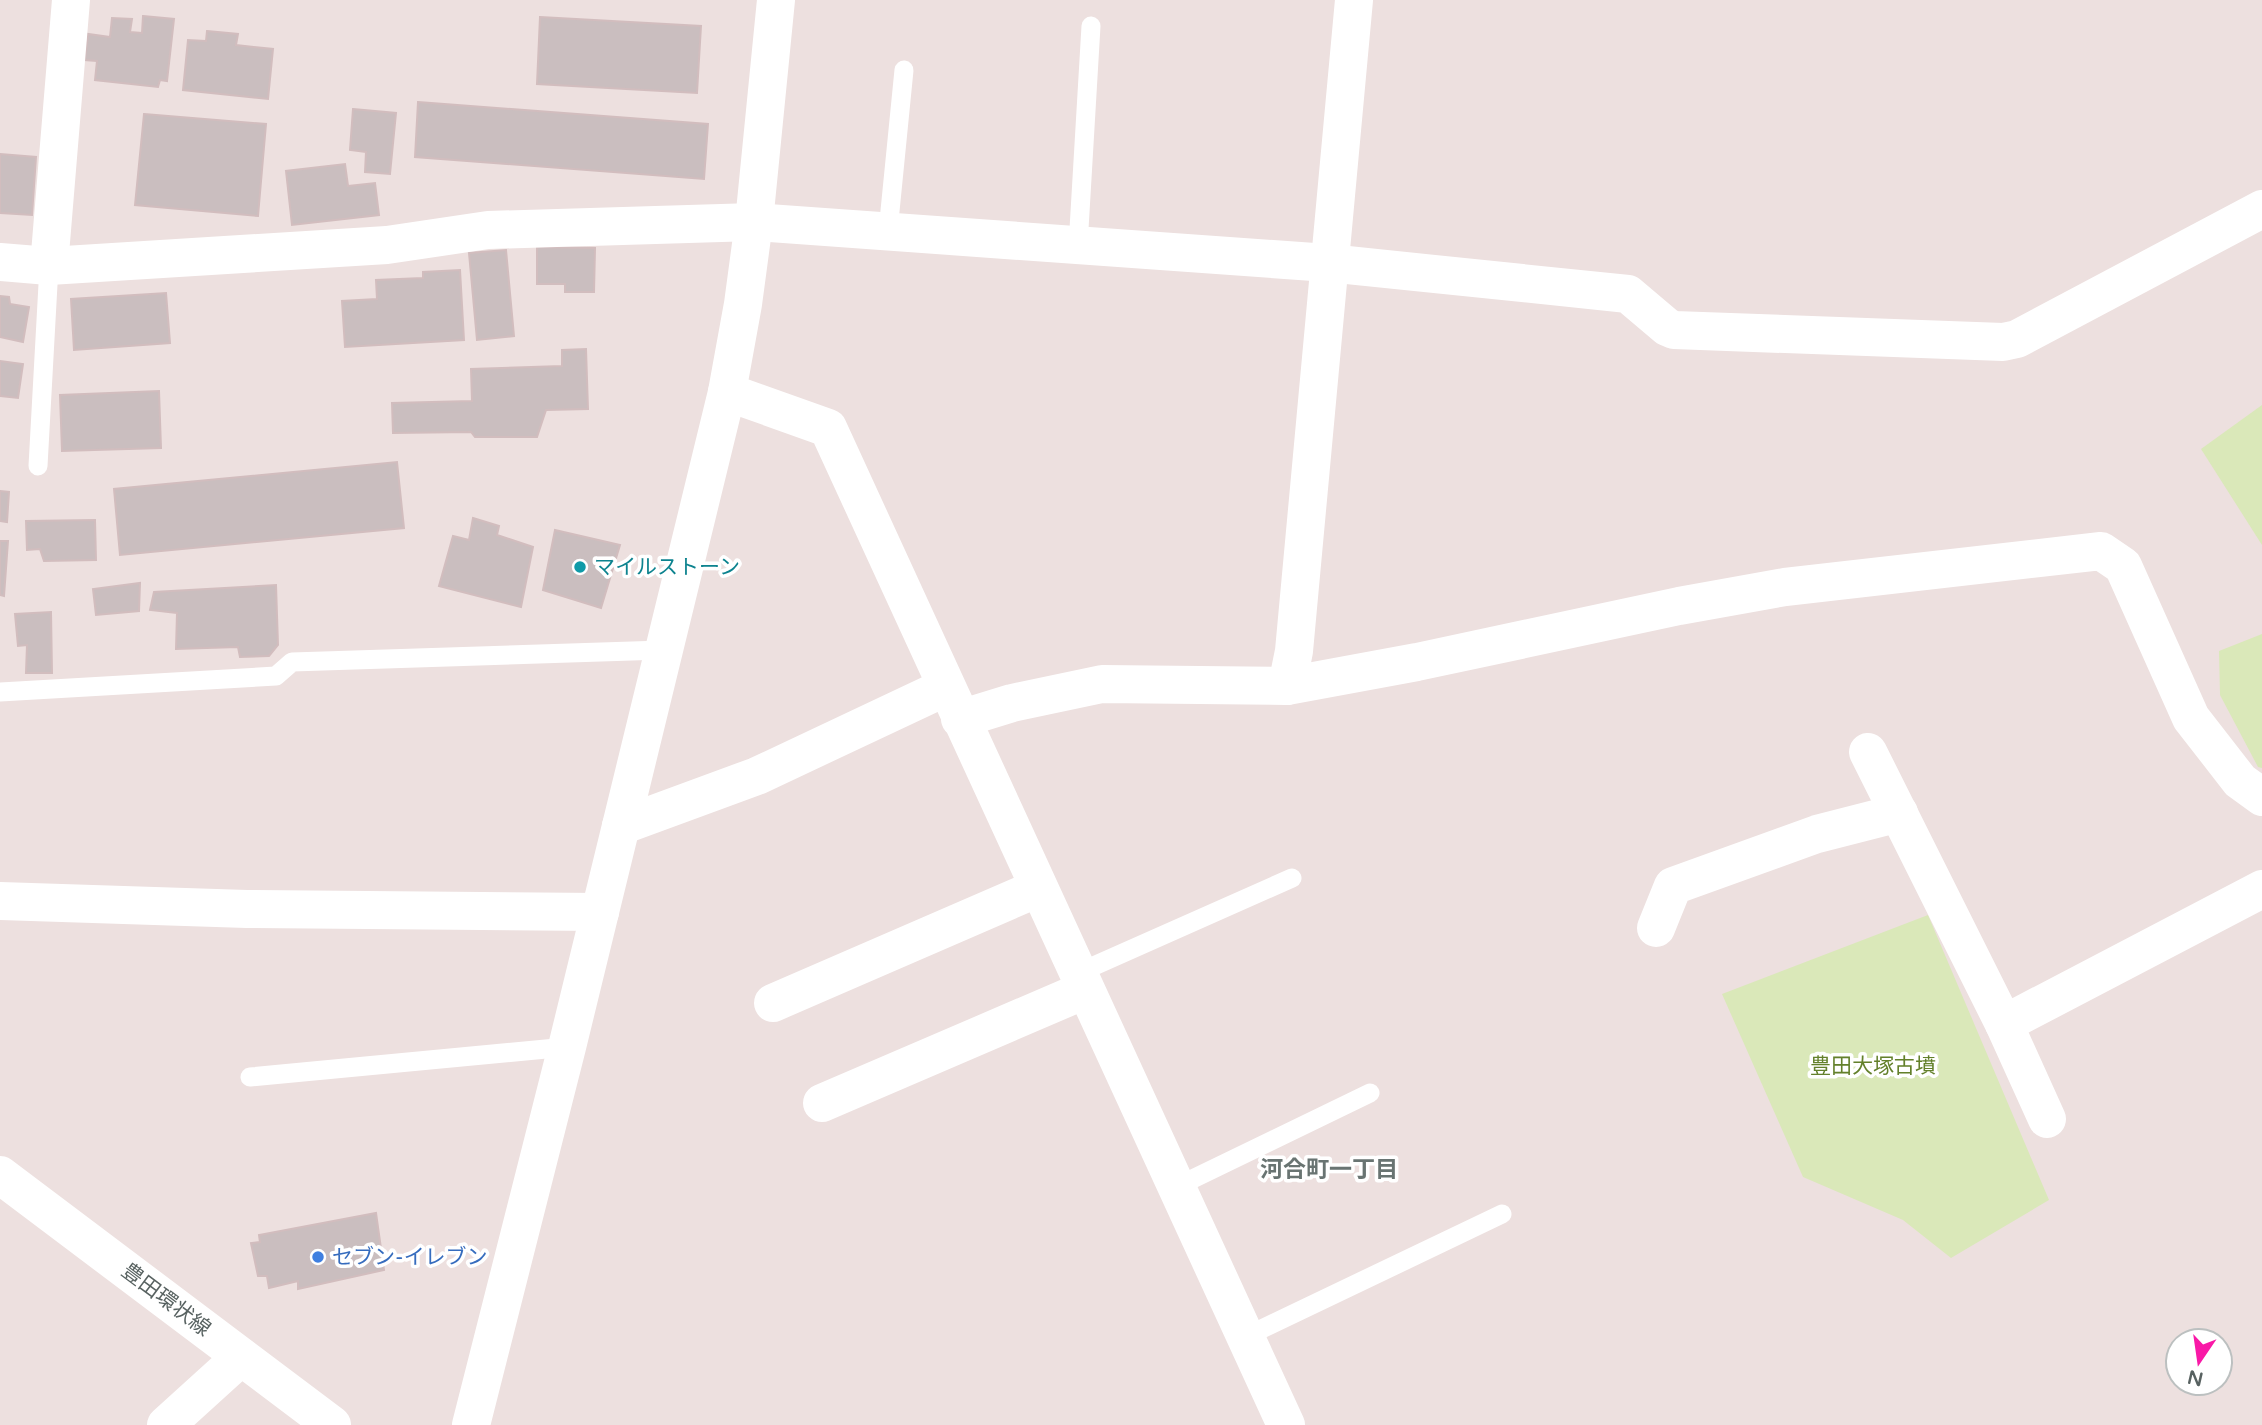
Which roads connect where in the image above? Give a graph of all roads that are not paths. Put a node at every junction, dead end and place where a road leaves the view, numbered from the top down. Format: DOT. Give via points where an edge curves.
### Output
graph roads {
  1 [pos="71,0"];
  2 [pos="776,0"];
  3 [pos="1354,0"];
  4 [pos="1091,26"];
  5 [pos="904,70"];
  6 [pos="2262,208"];
  7 [pos="754,222"];
  8 [pos="888,231"];
  9 [pos="1078,246"];
  10 [pos="0,262"];
  11 [pos="1328,263"];
  12 [pos="49,266"];
  13 [pos="727,392"];
  14 [pos="38,466"];
  15 [pos="663,650"];
  16 [pos="1287,686"];
  17 [pos="0,692"];
  18 [pos="953,703"];
  19 [pos="1868,752"];
  20 [pos="2262,797"];
  21 [pos="1899,813"];
  22 [pos="621,826"];
  23 [pos="1292,878"];
  24 [pos="1038,888"];
  25 [pos="2262,890"];
  26 [pos="0,901"];
  27 [pos="600,912"];
  28 [pos="1656,928"];
  29 [pos="1081,982"];
  30 [pos="773,1003"];
  31 [pos="2004,1024"];
  32 [pos="567,1047"];
  33 [pos="250,1077"];
  34 [pos="1370,1093"];
  35 [pos="822,1103"];
  36 [pos="2047,1119"];
  37 [pos="0,1175"];
  38 [pos="1176,1187"];
  39 [pos="1502,1214"];
  40 [pos="1245,1336"];
  41 [pos="241,1357"];
  42 [pos="166,1425"];
  43 [pos="332,1425"];
  44 [pos="471,1425"];
  45 [pos="1286,1425"];
  1 -- 12 [label="street"];
  2 -- 7 [label="street"];
  3 -- 11 [label="street"];
  4 -- 9 [label="lane"];
  5 -- 8 [label="lane"];
  6 -- 11 [label="street" via="2017,339 2003,342 1674,330 1628,294"];
  7 -- 8 [label="street"];
  7 -- 12 [label="street" via="488,230 387,245"];
  7 -- 13 [label="street"];
  8 -- 9 [label="street"];
  9 -- 11 [label="street"];
  10 -- 12 [label="street"];
  11 -- 16 [label="street" via="1294,651"];
  12 -- 14 [label="lane"];
  13 -- 15 [label="street"];
  13 -- 18 [label="street" via="828,428"];
  15 -- 17 [label="lane" via="292,662 276,676"];
  15 -- 22 [label="street"];
  16 -- 18 [label="street" via="1102,684 1012,703"];
  16 -- 20 [label="street" via="1785,587 2101,551 2123,566 2191,718 2240,781"];
  18 -- 22 [label="street"];
  18 -- 24 [label="street"];
  19 -- 21 [label="street"];
  21 -- 28 [label="street" via="1816,834 1673,886"];
  21 -- 31 [label="street"];
  22 -- 27 [label="street"];
  23 -- 29 [label="lane"];
  24 -- 29 [label="street"];
  24 -- 30 [label="street"];
  25 -- 31 [label="street"];
  26 -- 27 [label="street"];
  27 -- 32 [label="street"];
  29 -- 35 [label="street"];
  29 -- 38 [label="street"];
  31 -- 36 [label="street"];
  32 -- 33 [label="lane"];
  32 -- 44 [label="street"];
  34 -- 38 [label="lane"];
  37 -- 41 [label="street, 豊田環状線"];
  38 -- 40 [label="street"];
  39 -- 40 [label="lane"];
  40 -- 45 [label="street"];
  41 -- 42 [label="street"];
  41 -- 43 [label="street, 豊田環状線"];
}
